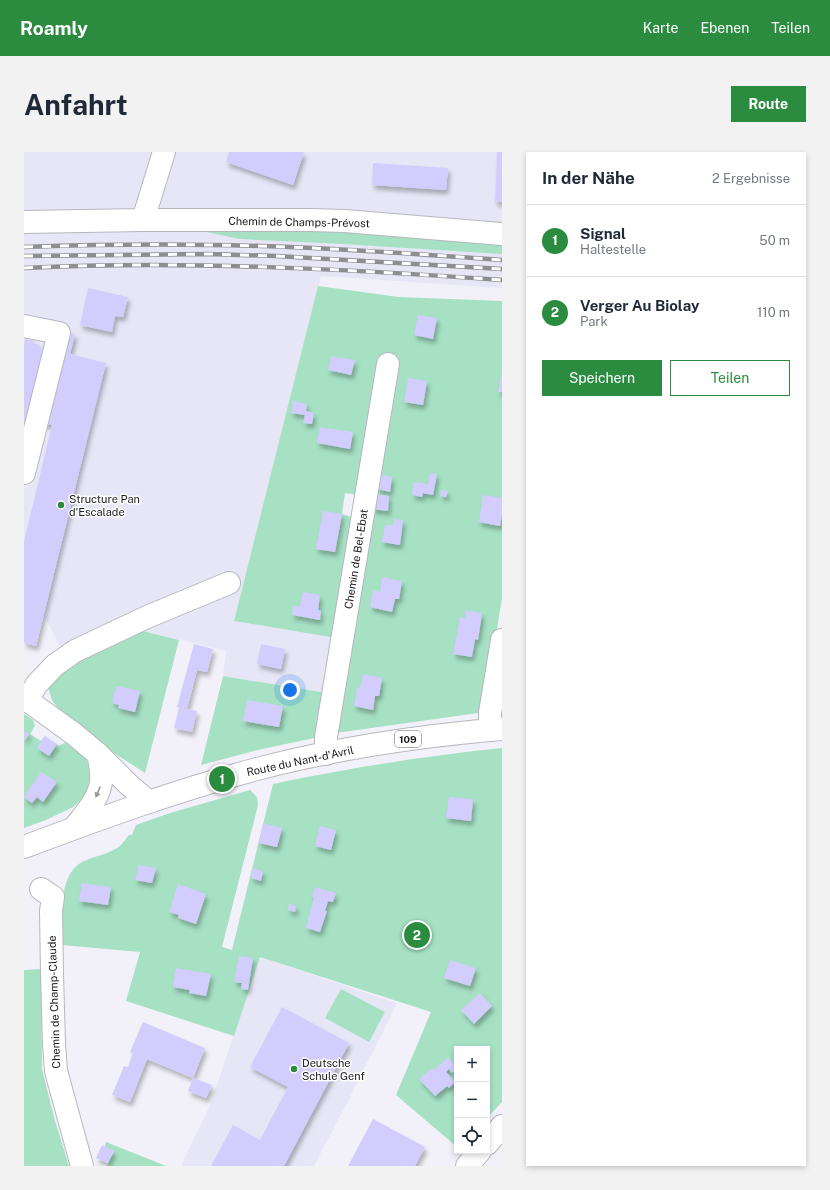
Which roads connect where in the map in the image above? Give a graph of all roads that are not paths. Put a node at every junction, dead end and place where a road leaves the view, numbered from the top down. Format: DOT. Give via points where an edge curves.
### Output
graph roads {
  1 [pos="164,152"];
  2 [pos="143,220"];
  3 [pos="24,222"];
  4 [pos="502,234"];
  5 [pos="24,326"];
  6 [pos="388,364"];
  7 [pos="24,473"];
  8 [pos="229,583"];
  9 [pos="502,640"];
  10 [pos="25,699"];
  11 [pos="496,730"];
  12 [pos="98,754"];
  13 [pos="326,754"];
  14 [pos="149,802"];
  15 [pos="74,828"];
  16 [pos="24,847"];
  17 [pos="41,889"];
  18 [pos="502,1126"];
  19 [pos="490,1140"];
  20 [pos="477,1154"];
  21 [pos="82,1166"];
  22 [pos="467,1166"];
  1 -- 2 [label="street"];
  2 -- 3 [label="street, Chemin de Champs-Prévost"];
  2 -- 4 [label="street, Chemin de Champs-Prévost" via="338,220"];
  5 -- 7 [label="street" via="59,333"];
  6 -- 13 [label="street, Chemin de Bel-Ebat" via="327,729"];
  8 -- 10 [label="street" via="147,617 75,651 51,670"];
  9 -- 11 [label="street, Route du Nant-d'Avril" via="490,713"];
  10 -- 12 [label="street"];
  11 -- 13 [label="street, Route du Nant-d'Avril / 109" via="440,734"];
  12 -- 14 [label="street"];
  12 -- 15 [label="street, one-way" via="101,770 99,789 92,804"];
  13 -- 14 [label="street, Route du Nant-d'Avril / 109" via="257,769"];
  14 -- 15 [label="street, Route du Nant-d'Avril / 109"];
  15 -- 16 [label="street, Route du Nant-d'Avril / 109"];
  17 -- 21 [label="street, Chemin de Champ-Claude" via="53,897 52,974 56,1071"];
  18 -- 19 [label="street"];
  20 -- 22 [label="street"];
}
